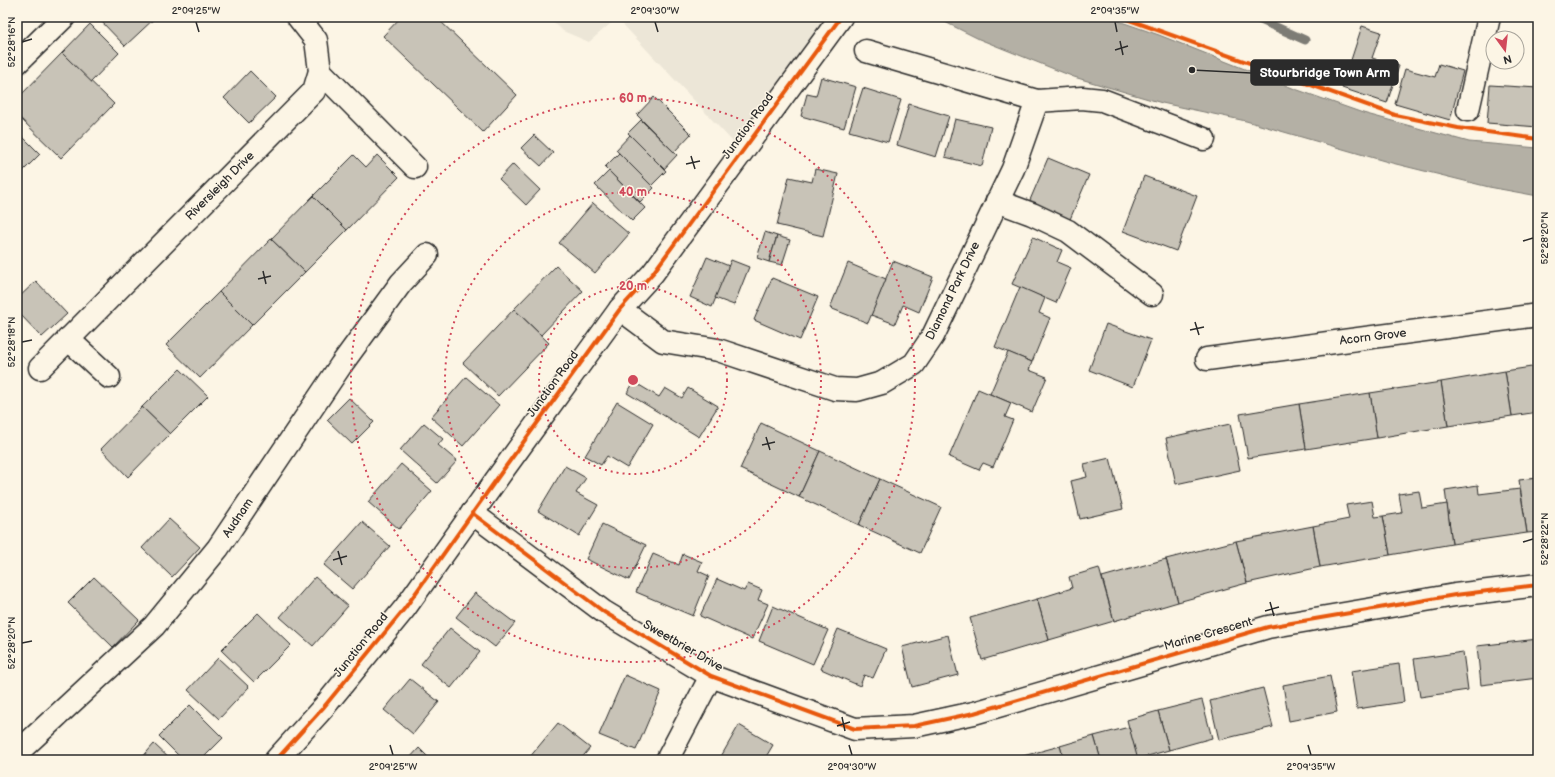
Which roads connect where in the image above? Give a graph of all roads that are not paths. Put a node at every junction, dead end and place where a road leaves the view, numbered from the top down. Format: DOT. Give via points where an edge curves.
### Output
graph roads {
  1 [pos="64,17"];
  2 [pos="298,17"];
  3 [pos="841,17"];
  4 [pos="1489,17"];
  5 [pos="866,50"];
  6 [pos="17,63"];
  7 [pos="320,70"];
  8 [pos="1037,101"];
  9 [pos="1468,110"];
  10 [pos="1204,139"];
  11 [pos="415,167"];
  12 [pos="997,201"];
  13 [pos="427,255"];
  14 [pos="1152,294"];
  15 [pos="620,309"];
  16 [pos="1538,315"];
  17 [pos="68,340"];
  18 [pos="1207,359"];
  19 [pos="40,368"];
  20 [pos="109,377"];
  21 [pos="472,513"];
  22 [pos="1538,586"];
  23 [pos="711,676"];
  24 [pos="914,726"];
  25 [pos="17,753"];
  26 [pos="276,760"];
  27 [pos="667,760"];
  1 -- 6 [label="street"];
  2 -- 7 [label="street, Riversleigh Drive" via="316,40"];
  3 -- 15 [label="street, Junction Road" via="653,273"];
  4 -- 9 [label="street"];
  5 -- 8 [label="street"];
  7 -- 11 [label="street"];
  7 -- 17 [label="street, Riversleigh Drive" via="314,91"];
  8 -- 10 [label="street" via="1082,98 1102,100"];
  8 -- 12 [label="street, Diamond Park Drive" via="1013,169"];
  12 -- 14 [label="street" via="1068,231"];
  12 -- 15 [label="street, Diamond Park Drive" via="933,336 914,364 882,383 857,390 835,388 718,350 663,341"];
  13 -- 25 [label="street, Audnam" via="401,283 341,365 218,548 154,626"];
  15 -- 21 [label="street, Junction Road"];
  16 -- 18 [label="street, Acorn Grove"];
  17 -- 19 [label="street, Riversleigh Drive"];
  17 -- 20 [label="street"];
  21 -- 23 [label="street, Sweetbrier Drive" via="604,612"];
  21 -- 26 [label="street, Junction Road" via="405,608 323,708"];
  22 -- 24 [label="street, Marine Crescent" via="1455,595 1268,627 974,714"];
  23 -- 24 [label="street, Sweetbrier Drive" via="855,729"];
  23 -- 27 [label="street"];
}
